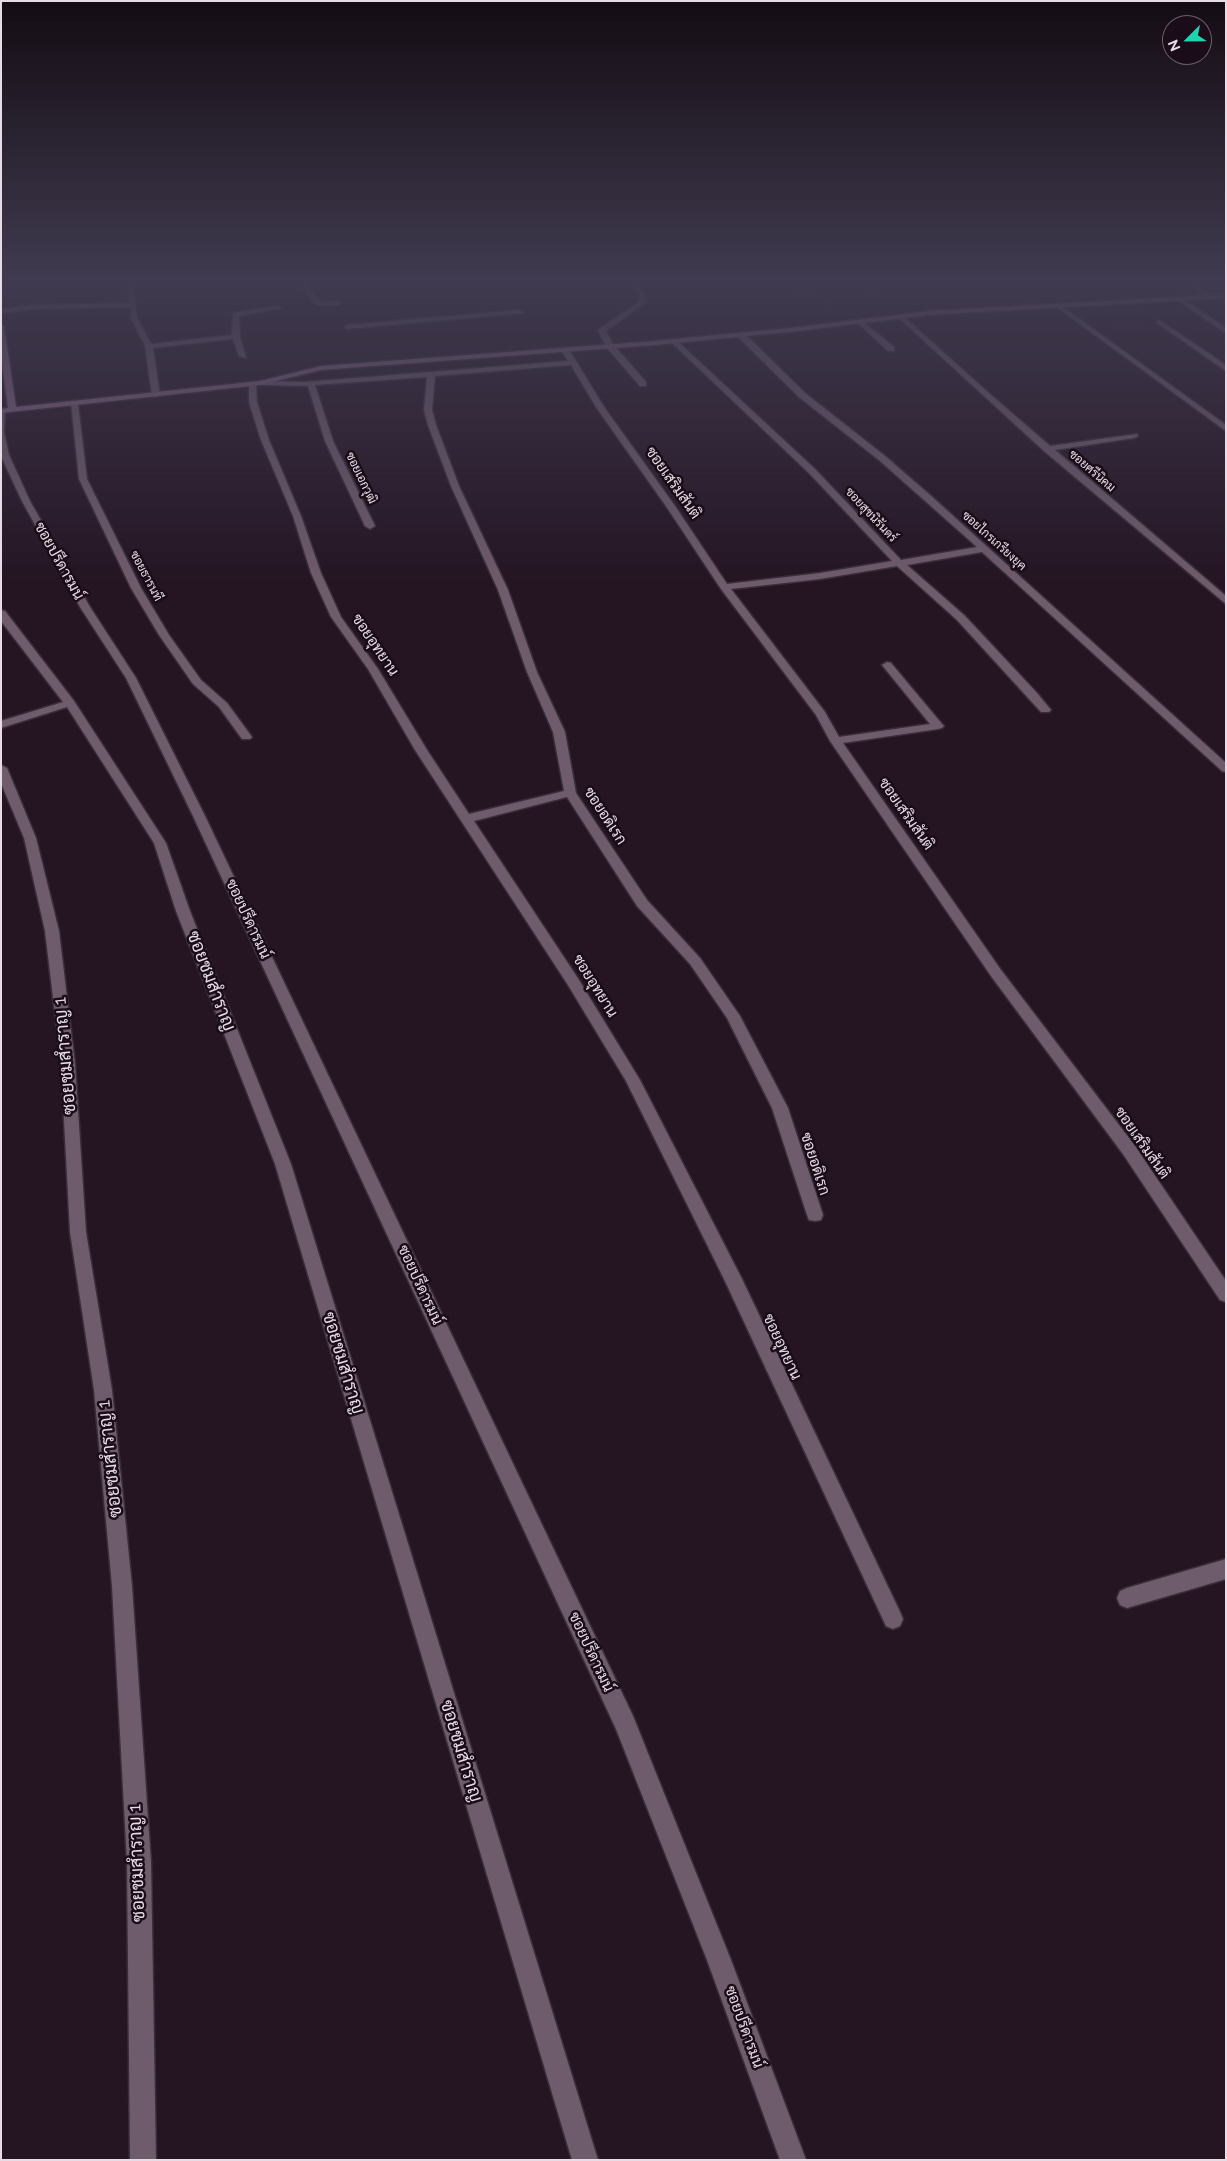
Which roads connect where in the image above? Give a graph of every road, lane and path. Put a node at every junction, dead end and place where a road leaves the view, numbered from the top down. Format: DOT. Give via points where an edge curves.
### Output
graph roads {
  1 [pos="9,384"];
  2 [pos="154,384"];
  3 [pos="256,384"];
  4 [pos="311,384"];
  5 [pos="430,384"];
  6 [pos="586,384"];
  7 [pos="720,384"];
  8 [pos="791,384"];
  9 [pos="975,384"];
  10 [pos="1165,384"];
  11 [pos="156,395"];
  12 [pos="74,404"];
  13 [pos="12,410"];
  14 [pos="1,411"];
  15 [pos="1226,428"];
  16 [pos="1,432"];
  17 [pos="1134,436"];
  18 [pos="1047,449"];
  19 [pos="370,526"];
  20 [pos="985,549"];
  21 [pos="899,564"];
  22 [pos="724,587"];
  23 [pos="1226,601"];
  24 [pos="1,613"];
  25 [pos="887,664"];
  26 [pos="70,703"];
  27 [pos="1045,710"];
  28 [pos="1,725"];
  29 [pos="246,737"];
  30 [pos="836,741"];
  31 [pos="1,768"];
  32 [pos="1226,769"];
  33 [pos="570,793"];
  34 [pos="466,819"];
  35 [pos="815,1215"];
  36 [pos="1226,1294"];
  37 [pos="1226,1569"];
  38 [pos="1127,1598"];
  39 [pos="892,1619"];
  40 [pos="143,2160"];
  41 [pos="585,2160"];
  42 [pos="793,2160"];
  1 -- 13 [label="street"];
  2 -- 11 [label="street"];
  3 -- 4 [label="street"];
  3 -- 11 [label="street"];
  3 -- 34 [label="street, ซอยอุทยาน" via="253,402 265,440 336,617 373,669"];
  4 -- 19 [label="street, ซอยเอกวุฒิ" via="329,441"];
  5 -- 33 [label="street, ซอยอดิเรก" via="428,410 432,425 455,486 503,590 532,672 558,732"];
  6 -- 22 [label="street, ซอยเสริมสันติ"];
  7 -- 21 [label="street, ซอยสุขนิรันดร์" via="812,471"];
  8 -- 20 [label="street, ซอยไกรเกรียงยุค" via="889,464"];
  9 -- 18 [label="street, ซอยศรีนิคม"];
  10 -- 15 [label="street"];
  11 -- 12 [label="street"];
  12 -- 13 [label="street"];
  12 -- 29 [label="street, ซอยธารนที" via="83,479 136,588 197,682 223,705"];
  13 -- 14 [label="street"];
  14 -- 16 [label="street, ซอยปรีดารมน์"];
  16 -- 42 [label="street, ซอยปรีดารมน์" via="5,455 26,501 85,607 131,678 199,816 616,1706 719,1960"];
  17 -- 18 [label="street"];
  18 -- 23 [label="street, ซอยศรีนิคม"];
  20 -- 21 [label="street"];
  20 -- 32 [label="street, ซอยไกรเกรียงยุค"];
  21 -- 22 [label="street"];
  21 -- 27 [label="street, ซอยสุขนิรันดร์" via="961,618"];
  22 -- 30 [label="street, ซอยเสริมสันติ" via="821,714"];
  24 -- 26 [label="street, ซอยชมสำราญ"];
  25 -- 30 [label="street" via="938,726"];
  26 -- 28 [label="street"];
  26 -- 41 [label="street, ซอยชมสำราญ" via="160,843 183,911 283,1164"];
  30 -- 36 [label="street, ซอยเสริมสันติ" via="996,972 1129,1150"];
  31 -- 40 [label="street, ซอยชมสำราญ 1" via="30,838 52,931 68,1064 78,1232 102,1390 122,1586 139,1862"];
  33 -- 34 [label="street"];
  33 -- 35 [label="street, ซอยอดิเรก" via="642,903 695,961 733,1016 780,1108"];
  34 -- 39 [label="street, ซอยอุทยาน" via="574,983 633,1080 732,1279"];
  37 -- 38 [label="street"];
}
